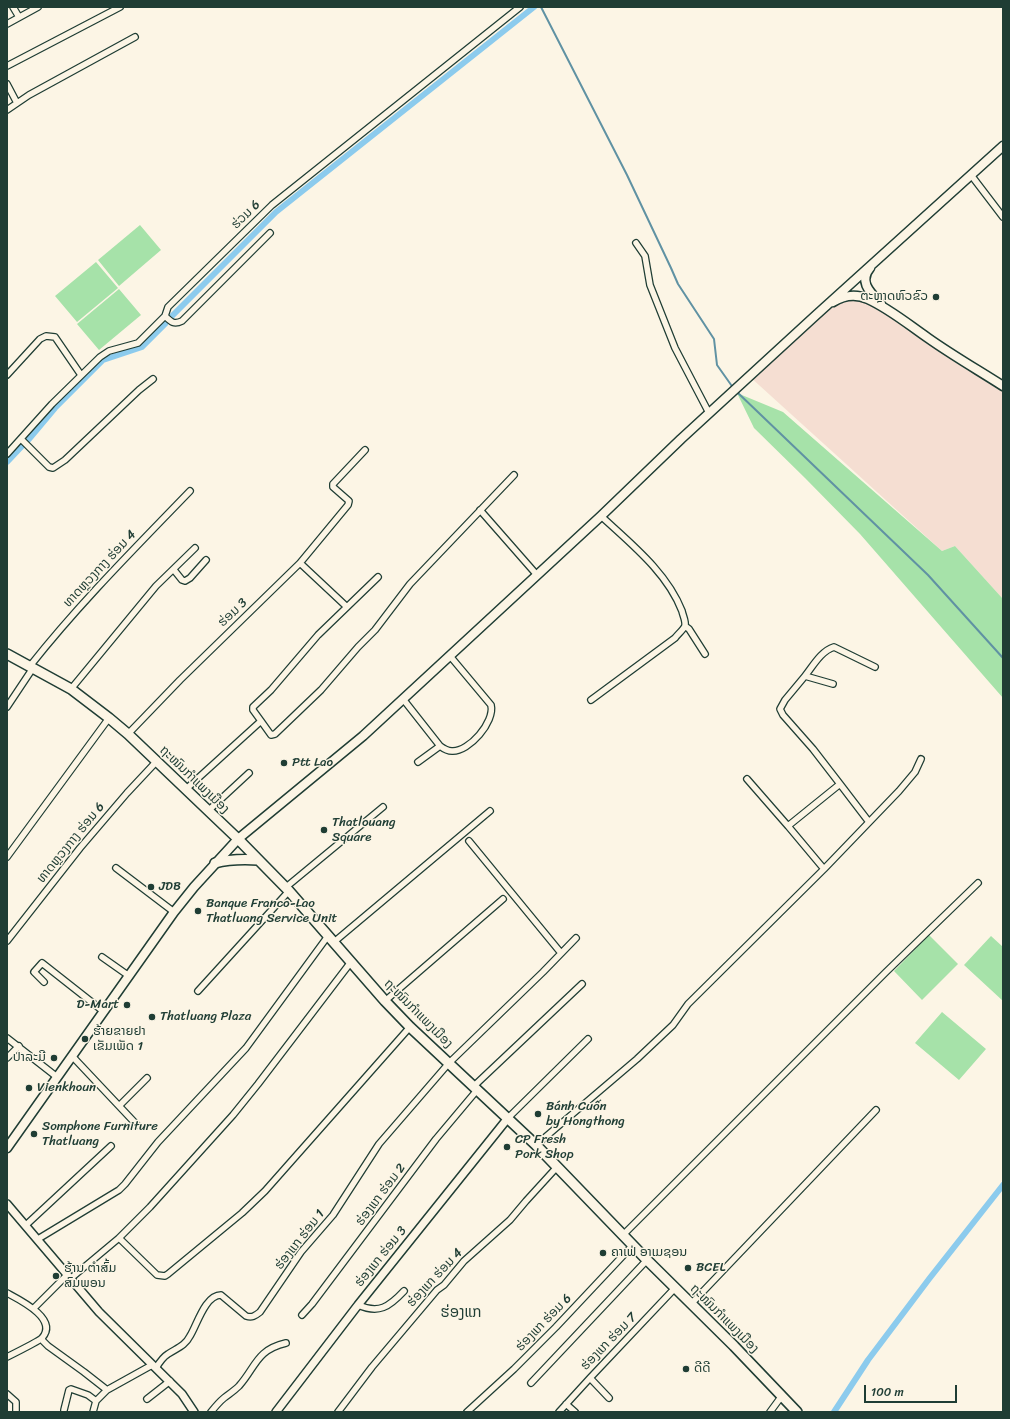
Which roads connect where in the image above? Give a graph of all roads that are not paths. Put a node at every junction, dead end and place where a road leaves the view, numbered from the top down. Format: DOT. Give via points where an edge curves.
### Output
graph roads {
  1 [pos="13,7"];
  2 [pos="38,7"];
  3 [pos="120,7"];
  4 [pos="520,7"];
  5 [pos="19,17"];
  6 [pos="7,24"];
  7 [pos="135,37"];
  8 [pos="7,66"];
  9 [pos="7,84"];
  10 [pos="17,103"];
  11 [pos="7,110"];
  12 [pos="1003,146"];
  13 [pos="971,176"];
  14 [pos="1003,217"];
  15 [pos="270,233"];
  16 [pos="636,243"];
  17 [pos="880,257"];
  18 [pos="885,309"];
  19 [pos="165,316"];
  20 [pos="814,316"];
  21 [pos="7,375"];
  22 [pos="81,375"];
  23 [pos="153,379"];
  24 [pos="1003,386"];
  25 [pos="709,413"];
  26 [pos="22,438"];
  27 [pos="365,450"];
  28 [pos="7,454"];
  29 [pos="514,475"];
  30 [pos="190,491"];
  31 [pos="480,510"];
  32 [pos="601,516"];
  33 [pos="195,548"];
  34 [pos="206,560"];
  35 [pos="300,563"];
  36 [pos="174,570"];
  37 [pos="537,575"];
  38 [pos="378,576"];
  39 [pos="347,607"];
  40 [pos="685,626"];
  41 [pos="7,654"];
  42 [pos="705,654"];
  43 [pos="450,656"];
  44 [pos="32,667"];
  45 [pos="875,667"];
  46 [pos="805,676"];
  47 [pos="833,684"];
  48 [pos="70,689"];
  49 [pos="403,699"];
  50 [pos="591,700"];
  51 [pos="7,707"];
  52 [pos="108,718"];
  53 [pos="261,721"];
  54 [pos="128,734"];
  55 [pos="440,746"];
  56 [pos="921,759"];
  57 [pos="156,762"];
  58 [pos="418,762"];
  59 [pos="249,773"];
  60 [pos="746,779"];
  61 [pos="840,784"];
  62 [pos="185,790"];
  63 [pos="383,806"];
  64 [pos="208,811"];
  65 [pos="490,811"];
  66 [pos="869,822"];
  67 [pos="788,826"];
  68 [pos="238,839"];
  69 [pos="469,841"];
  70 [pos="7,858"];
  71 [pos="258,860"];
  72 [pos="215,863"];
  73 [pos="116,868"];
  74 [pos="824,869"];
  75 [pos="978,883"];
  76 [pos="287,889"];
  77 [pos="503,899"];
  78 [pos="174,912"];
  79 [pos="576,938"];
  80 [pos="331,939"];
  81 [pos="7,941"];
  82 [pos="561,953"];
  83 [pos="102,957"];
  84 [pos="351,962"];
  85 [pos="129,976"];
  86 [pos="44,982"];
  87 [pos="582,984"];
  88 [pos="198,991"];
  89 [pos="385,1001"];
  90 [pos="103,1011"];
  91 [pos="410,1027"];
  92 [pos="7,1038"];
  93 [pos="588,1039"];
  94 [pos="19,1046"];
  95 [pos="72,1056"];
  96 [pos="7,1058"];
  97 [pos="449,1063"];
  98 [pos="57,1077"];
  99 [pos="147,1078"];
  100 [pos="476,1087"];
  101 [pos="119,1106"];
  102 [pos="876,1110"];
  103 [pos="508,1118"];
  104 [pos="137,1125"];
  105 [pos="536,1145"];
  106 [pos="111,1146"];
  107 [pos="7,1148"];
  108 [pos="557,1167"];
  109 [pos="7,1204"];
  110 [pos="26,1225"];
  111 [pos="623,1235"];
  112 [pos="119,1238"];
  113 [pos="38,1239"];
  114 [pos="633,1245"];
  115 [pos="647,1260"];
  116 [pos="69,1277"];
  117 [pos="676,1288"];
  118 [pos="404,1291"];
  119 [pos="7,1293"];
  120 [pos="691,1304"];
  121 [pos="358,1305"];
  122 [pos="34,1308"];
  123 [pos="302,1314"];
  124 [pos="42,1338"];
  125 [pos="286,1343"];
  126 [pos="7,1357"];
  127 [pos="154,1366"];
  128 [pos="590,1378"];
  129 [pos="170,1381"];
  130 [pos="531,1383"];
  131 [pos="107,1390"];
  132 [pos="7,1394"];
  133 [pos="781,1397"];
  134 [pos="609,1398"];
  135 [pos="147,1399"];
  136 [pos="96,1402"];
  137 [pos="566,1404"];
  138 [pos="64,1410"];
  139 [pos="16,1412"];
  140 [pos="93,1412"];
  141 [pos="194,1412"];
  142 [pos="211,1412"];
  143 [pos="276,1412"];
  144 [pos="338,1412"];
  145 [pos="467,1412"];
  146 [pos="559,1412"];
  147 [pos="575,1412"];
  148 [pos="770,1412"];
  149 [pos="797,1412"];
  1 -- 5 [label="street"];
  2 -- 5 [label="street"];
  3 -- 8 [label="street"];
  4 -- 19 [label="street, ຮ່ວມ 6" via="272,205 168,307"];
  5 -- 6 [label="street"];
  7 -- 10 [label="street"];
  9 -- 10 [label="street"];
  10 -- 11 [label="street"];
  12 -- 13 [label="main road"];
  13 -- 14 [label="street"];
  13 -- 17 [label="main road"];
  15 -- 19 [label="street" via="182,321 173,323"];
  16 -- 25 [label="street" via="645,256 650,285 675,348"];
  17 -- 18 [label="main road" via="868,271 865,282"];
  17 -- 20 [label="main road"];
  18 -- 20 [label="main road" via="864,298 848,297 837,300"];
  18 -- 24 [label="main road"];
  19 -- 22 [label="street, ຮ່ວມ 6" via="138,343 104,353"];
  20 -- 25 [label="main road"];
  21 -- 22 [label="street" via="40,339 50,336 55,337"];
  22 -- 26 [label="street, ຮ່ວມ 6"];
  23 -- 26 [label="street" via="65,460 53,468 49,468"];
  25 -- 32 [label="main road"];
  26 -- 28 [label="street, ຮ່ວມ 6"];
  27 -- 35 [label="street, ຮ່ອມ 3" via="333,484 348,504"];
  29 -- 31 [label="street"];
  30 -- 44 [label="street, ທາດຫຼວງກາງ ຮ່ອມ 4" via="78,609"];
  31 -- 37 [label="street"];
  31 -- 53 [label="street" via="410,584 375,630 321,690 275,734 271,735"];
  32 -- 37 [label="main road"];
  32 -- 40 [label="street" via="663,579 677,598"];
  33 -- 36 [label="street"];
  34 -- 36 [label="street" via="185,581"];
  35 -- 39 [label="street"];
  35 -- 54 [label="street, ຮ່ອມ 3"];
  36 -- 48 [label="street" via="156,586"];
  37 -- 43 [label="main road"];
  38 -- 39 [label="street"];
  39 -- 53 [label="street" via="253,707"];
  40 -- 42 [label="street"];
  40 -- 50 [label="street" via="675,638"];
  41 -- 44 [label="main road, ຖະໜົນກຳແພງເມືອງ"];
  43 -- 49 [label="main road"];
  43 -- 55 [label="street" via="491,705 492,712 480,734 465,747 453,752"];
  44 -- 48 [label="main road, ຖະໜົນກຳແພງເມືອງ"];
  44 -- 51 [label="street, ທາດຫຼວງກາງ ຮ່ອມ 4"];
  45 -- 46 [label="street" via="834,647 817,660"];
  46 -- 47 [label="street"];
  46 -- 61 [label="street" via="780,708"];
  48 -- 52 [label="main road, ຖະໜົນກຳແພງເມືອງ"];
  49 -- 55 [label="street"];
  49 -- 68 [label="main road" via="363,736"];
  52 -- 54 [label="main road, ຖະໜົນກຳແພງເມືອງ"];
  52 -- 70 [label="street"];
  53 -- 62 [label="street"];
  54 -- 57 [label="main road, ຖະໜົນກຳແພງເມືອງ"];
  55 -- 58 [label="street"];
  56 -- 66 [label="street" via="915,772 900,791"];
  57 -- 62 [label="main road, ຖະໜົນກຳແພງເມືອງ"];
  57 -- 81 [label="street, ທາດຫຼວງກາງ ຮ່ອມ 6" via="80,848"];
  59 -- 64 [label="street"];
  60 -- 67 [label="street"];
  61 -- 66 [label="street"];
  61 -- 67 [label="street"];
  62 -- 64 [label="main road, ຖະໜົນກຳແພງເມືອງ"];
  63 -- 76 [label="street"];
  64 -- 68 [label="main road, ຖະໜົນກຳແພງເມືອງ"];
  65 -- 80 [label="street"];
  66 -- 74 [label="street"];
  67 -- 74 [label="street"];
  68 -- 71 [label="main road, ຖະໜົນກຳແພງເມືອງ"];
  68 -- 72 [label="main road"];
  69 -- 82 [label="street"];
  71 -- 72 [label="main road" via="239,859"];
  71 -- 76 [label="main road, ຖະໜົນກຳແພງເມືອງ"];
  72 -- 78 [label="main road"];
  73 -- 78 [label="street"];
  74 -- 105 [label="street" via="688,1004 673,1025"];
  75 -- 111 [label="street"];
  76 -- 80 [label="main road, ຖະໜົນກຳແພງເມືອງ"];
  76 -- 88 [label="street"];
  77 -- 89 [label="street"];
  78 -- 85 [label="main road"];
  79 -- 82 [label="street"];
  80 -- 84 [label="main road, ຖະໜົນກຳແພງເມືອງ"];
  80 -- 113 [label="street" via="246,1048 158,1142 125,1184"];
  82 -- 97 [label="street"];
  83 -- 85 [label="street"];
  84 -- 89 [label="main road, ຖະໜົນກຳແພງເມືອງ"];
  84 -- 112 [label="street" via="233,1115"];
  85 -- 90 [label="main road"];
  86 -- 90 [label="street" via="34,972 42,963"];
  87 -- 100 [label="street, ຮ່ອງແກ ຮ່ອມ 2"];
  89 -- 91 [label="main road, ຖະໜົນກຳແພງເມືອງ"];
  90 -- 95 [label="main road"];
  91 -- 97 [label="main road, ຖະໜົນກຳແພງເມືອງ"];
  91 -- 112 [label="street" via="265,1191 168,1274 157,1275"];
  92 -- 94 [label="street"];
  93 -- 103 [label="street"];
  94 -- 96 [label="street"];
  94 -- 98 [label="street"];
  95 -- 98 [label="main road"];
  95 -- 101 [label="street"];
  97 -- 100 [label="main road, ຖະໜົນກຳແພງເມືອງ"];
  97 -- 127 [label="street, ຮ່ອງແກ ຮ່ອມ 1" via="379,1144 333,1215 302,1252 260,1312 249,1317 221,1295 214,1297 208,1302 184,1344"];
  98 -- 107 [label="main road"];
  99 -- 101 [label="street"];
  100 -- 103 [label="main road, ຖະໜົນກຳແພງເມືອງ"];
  100 -- 123 [label="street, ຮ່ອງແກ ຮ່ອມ 2"];
  101 -- 104 [label="street"];
  102 -- 120 [label="street"];
  103 -- 105 [label="main road, ຖະໜົນກຳແພງເມືອງ"];
  103 -- 121 [label="street, ຮ່ອງແກ ຮ່ອມ 3"];
  105 -- 108 [label="main road, ຖະໜົນກຳແພງເມືອງ"];
  106 -- 110 [label="street"];
  108 -- 111 [label="main road, ຖະໜົນກຳແພງເມືອງ"];
  108 -- 144 [label="street, ຮ່ອງແກ ຮ່ອມ 4" via="510,1220 464,1261 432,1296"];
  109 -- 110 [label="street"];
  110 -- 113 [label="street"];
  111 -- 114 [label="main road, ຖະໜົນກຳແພງເມືອງ"];
  112 -- 116 [label="street"];
  113 -- 116 [label="street"];
  114 -- 115 [label="main road, ຖະໜົນກຳແພງເມືອງ"];
  114 -- 145 [label="street, ຮ່ອງແກ ຮ່ອມ 6" via="556,1327"];
  115 -- 117 [label="main road, ຖະໜົນກຳແພງເມືອງ"];
  115 -- 130 [label="street"];
  116 -- 122 [label="street"];
  116 -- 127 [label="street" via="99,1312"];
  117 -- 120 [label="main road, ຖະໜົນກຳແພງເມືອງ"];
  117 -- 128 [label="street, ຮ່ອງແກ ຮ່ອມ 7"];
  118 -- 121 [label="street" via="393,1303 381,1308 369,1310"];
  119 -- 122 [label="street"];
  120 -- 133 [label="main road, ຖະໜົນກຳແພງເມືອງ"];
  121 -- 143 [label="street, ຮ່ອງແກ ຮ່ອມ 3"];
  122 -- 124 [label="street" via="45,1324 46,1330"];
  124 -- 126 [label="street"];
  124 -- 131 [label="street" via="48,1346"];
  125 -- 142 [label="street" via="276,1345 260,1356 242,1383"];
  127 -- 129 [label="street"];
  127 -- 131 [label="street"];
  128 -- 134 [label="street"];
  128 -- 137 [label="street, ຮ່ອງແກ ຮ່ອມ 7"];
  129 -- 135 [label="street"];
  129 -- 141 [label="street"];
  131 -- 136 [label="street"];
  132 -- 139 [label="street" via="16,1402"];
  133 -- 148 [label="street"];
  133 -- 149 [label="main road, ຖະໜົນກຳແພງເມືອງ"];
  136 -- 138 [label="street" via="88,1395 71,1389"];
  136 -- 140 [label="street"];
  137 -- 146 [label="street, ຮ່ອງແກ ຮ່ອມ 7"];
  137 -- 147 [label="street"];
}
